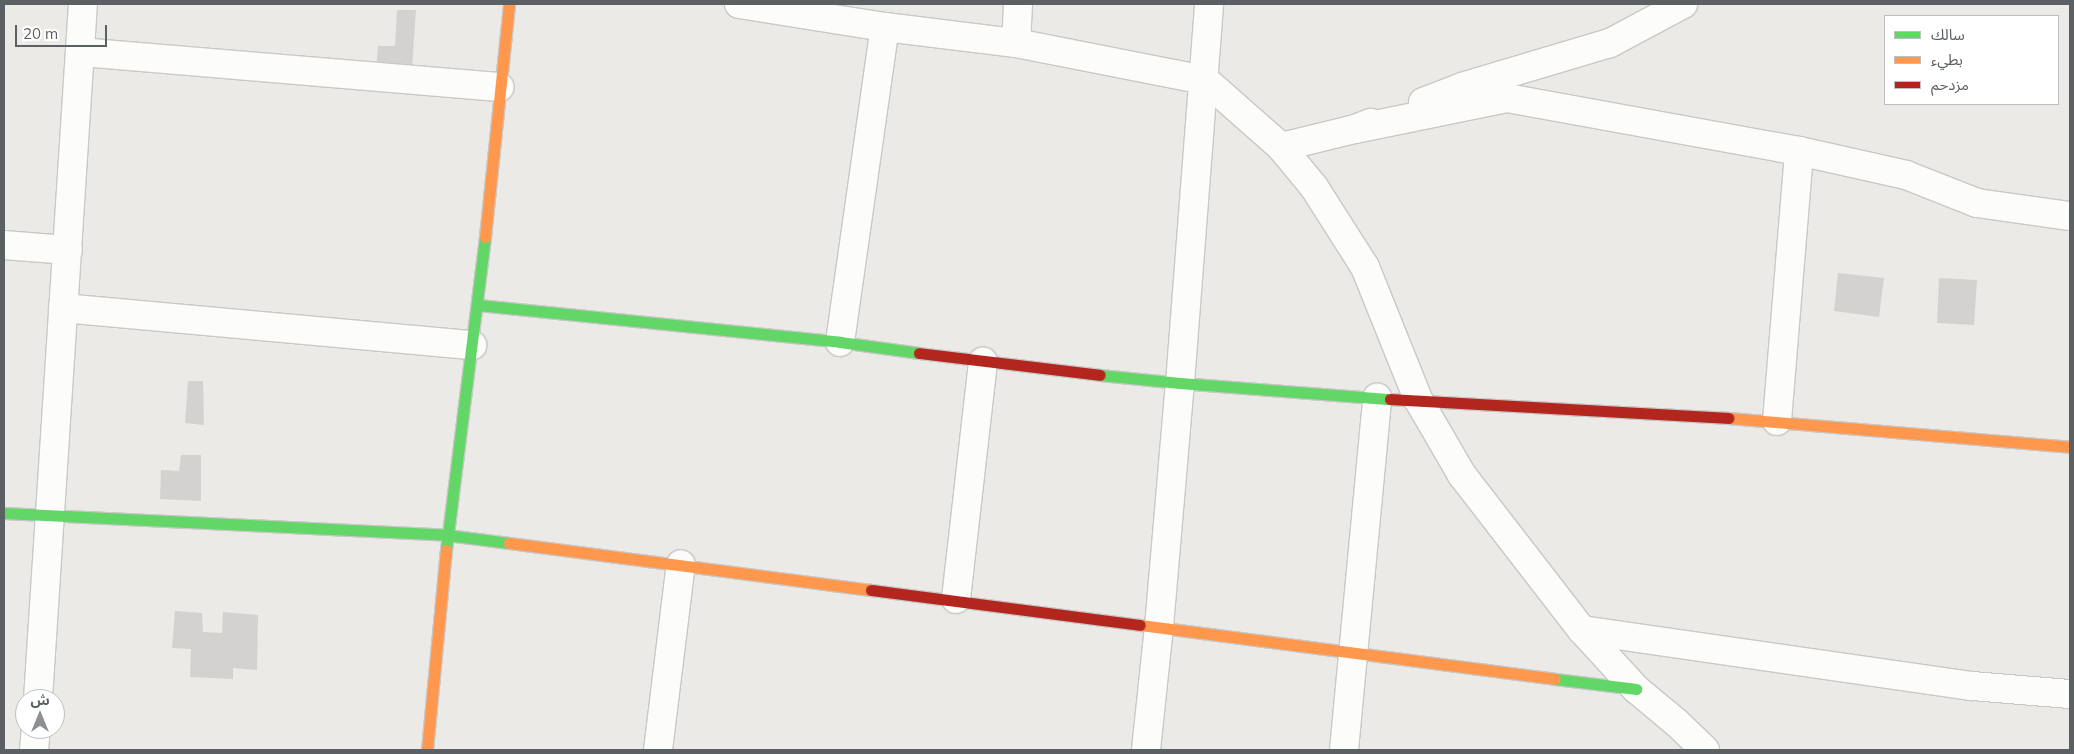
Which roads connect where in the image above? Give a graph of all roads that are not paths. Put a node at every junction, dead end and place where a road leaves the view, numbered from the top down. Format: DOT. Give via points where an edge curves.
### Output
graph roads {
  1 [pos="83,4"];
  2 [pos="508,4"];
  3 [pos="739,4"];
  4 [pos="1018,4"];
  5 [pos="1209,4"];
  6 [pos="1683,4"];
  7 [pos="885,27"];
  8 [pos="1016,43"];
  9 [pos="81,52"];
  10 [pos="1205,80"];
  11 [pos="500,87"];
  12 [pos="1356,129"];
  13 [pos="1281,147"];
  14 [pos="1799,151"];
  15 [pos="2070,216"];
  16 [pos="4,246"];
  17 [pos="68,250"];
  18 [pos="478,305"];
  19 [pos="63,308"];
  20 [pos="840,342"];
  21 [pos="472,345"];
  22 [pos="983,362"];
  23 [pos="1180,383"];
  24 [pos="1377,398"];
  25 [pos="1419,401"];
  26 [pos="1777,421"];
  27 [pos="2070,447"];
  28 [pos="4,513"];
  29 [pos="51,516"];
  30 [pos="447,535"];
  31 [pos="681,564"];
  32 [pos="956,599"];
  33 [pos="1159,627"];
  34 [pos="1582,630"];
  35 [pos="1354,652"];
  36 [pos="39,689"];
  37 [pos="1636,689"];
  38 [pos="2070,694"];
  39 [pos="428,750"];
  40 [pos="658,750"];
  41 [pos="1146,750"];
  42 [pos="1344,750"];
  43 [pos="1705,750"];
  1 -- 9 [label="street"];
  2 -- 11 [label="street"];
  3 -- 7 [label="street"];
  4 -- 8 [label="street"];
  5 -- 10 [label="street"];
  6 -- 12 [label="street" via="1610,42 1462,87"];
  7 -- 8 [label="street"];
  7 -- 20 [label="street"];
  8 -- 10 [label="street"];
  9 -- 11 [label="street"];
  9 -- 17 [label="street"];
  10 -- 13 [label="street"];
  10 -- 23 [label="street"];
  11 -- 18 [label="street"];
  12 -- 13 [label="street"];
  12 -- 14 [label="street" via="1507,98"];
  13 -- 25 [label="street" via="1314,187 1365,267"];
  14 -- 15 [label="street" via="1906,175 1976,203"];
  14 -- 26 [label="street"];
  16 -- 17 [label="street"];
  17 -- 19 [label="street"];
  18 -- 20 [label="street"];
  18 -- 21 [label="street"];
  19 -- 21 [label="street"];
  19 -- 29 [label="street"];
  20 -- 22 [label="street"];
  21 -- 30 [label="street"];
  22 -- 23 [label="street"];
  22 -- 32 [label="street"];
  23 -- 24 [label="street"];
  23 -- 33 [label="street"];
  24 -- 25 [label="street"];
  24 -- 35 [label="street"];
  25 -- 26 [label="street"];
  25 -- 34 [label="street" via="1462,475"];
  26 -- 27 [label="street"];
  28 -- 29 [label="street"];
  29 -- 30 [label="street"];
  29 -- 36 [label="street"];
  30 -- 31 [label="street"];
  30 -- 39 [label="street"];
  31 -- 32 [label="street"];
  31 -- 40 [label="street"];
  32 -- 33 [label="street"];
  33 -- 35 [label="street"];
  33 -- 41 [label="street"];
  34 -- 37 [label="street"];
  34 -- 38 [label="street" via="1972,686"];
  35 -- 37 [label="street"];
  35 -- 42 [label="street"];
  37 -- 43 [label="street"];
}
